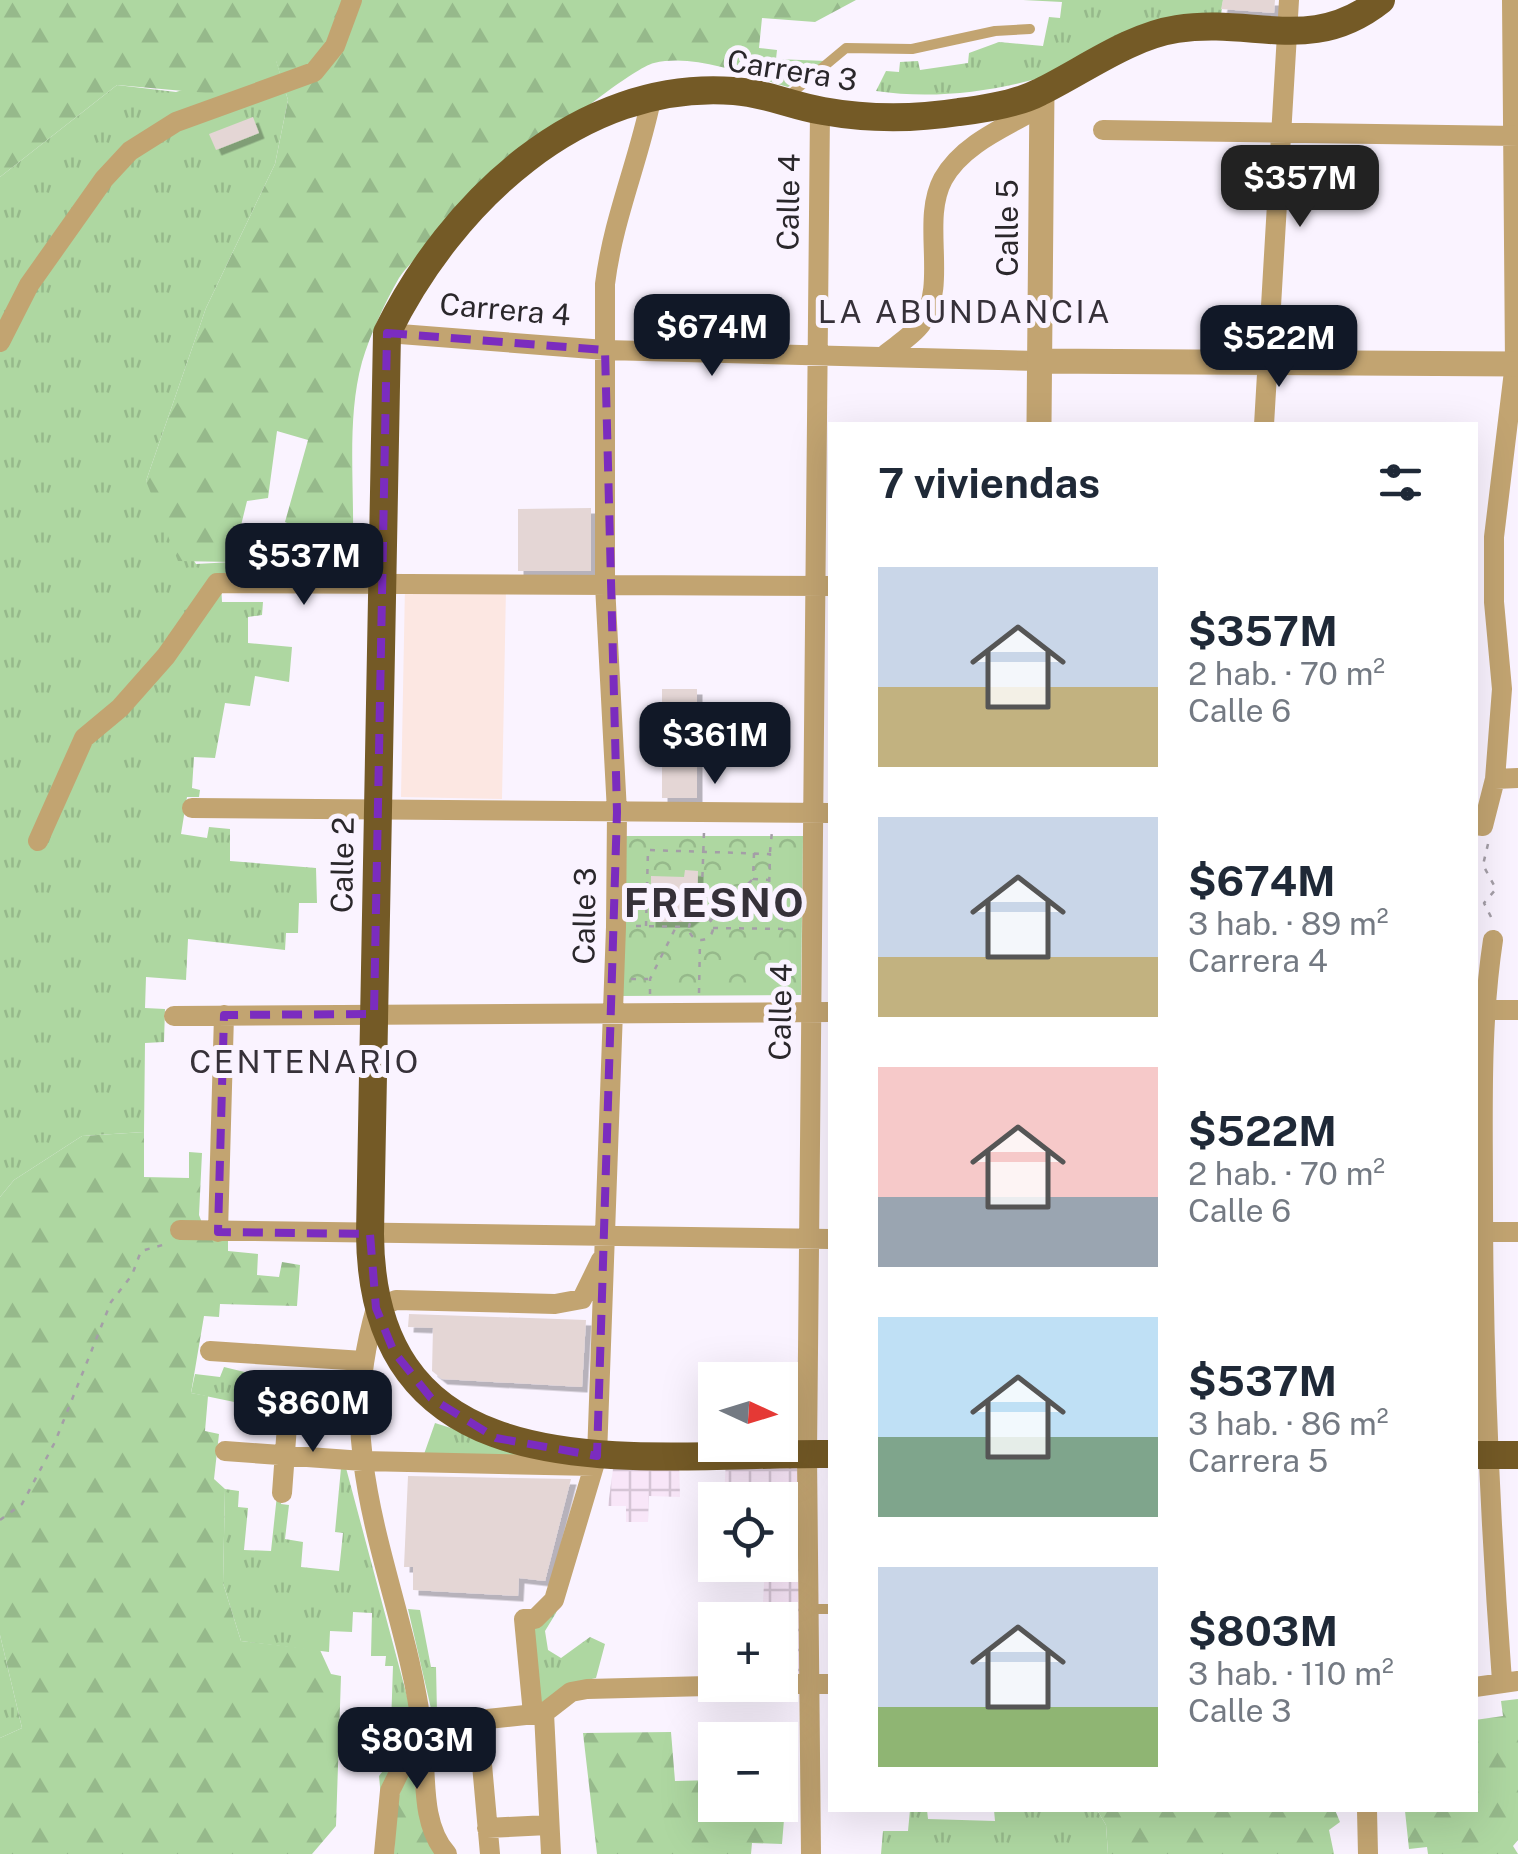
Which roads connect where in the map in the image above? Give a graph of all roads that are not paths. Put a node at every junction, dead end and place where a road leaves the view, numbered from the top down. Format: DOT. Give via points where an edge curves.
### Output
graph roads {
  1 [pos="352,0"];
  2 [pos="1289,0"];
  3 [pos="1381,0"];
  4 [pos="1512,0"];
  5 [pos="1030,29"];
  6 [pos="1288,32"];
  7 [pos="786,98"];
  8 [pos="1042,98"];
  9 [pos="652,100"];
  10 [pos="820,111"];
  11 [pos="1103,130"];
  12 [pos="1280,134"];
  13 [pos="1514,135"];
  14 [pos="387,333"];
  15 [pos="0,342"];
  16 [pos="605,350"];
  17 [pos="886,354"];
  18 [pos="818,357"];
  19 [pos="1040,361"];
  20 [pos="1267,362"];
  21 [pos="1517,364"];
  22 [pos="1039,422"];
  23 [pos="1264,422"];
  24 [pos="381,584"];
  25 [pos="606,585"];
  26 [pos="823,586"];
  27 [pos="1484,602"];
  28 [pos="1518,778"];
  29 [pos="1496,779"];
  30 [pos="192,808"];
  31 [pos="377,809"];
  32 [pos="617,812"];
  33 [pos="822,813"];
  34 [pos="1482,820"];
  35 [pos="38,841"];
  36 [pos="1493,940"];
  37 [pos="1479,1010"];
  38 [pos="1518,1010"];
  39 [pos="820,1012"];
  40 [pos="612,1013"];
  41 [pos="224,1014"];
  42 [pos="374,1014"];
  43 [pos="174,1016"];
  44 [pos="180,1230"];
  45 [pos="218,1232"];
  46 [pos="1479,1232"];
  47 [pos="1518,1232"];
  48 [pos="370,1234"];
  49 [pos="819,1239"];
  50 [pos="608,1246"];
  51 [pos="376,1308"];
  52 [pos="210,1351"];
  53 [pos="1480,1356"];
  54 [pos="363,1361"];
  55 [pos="288,1412"];
  56 [pos="225,1452"];
  57 [pos="288,1454"];
  58 [pos="818,1454"];
  59 [pos="1518,1455"];
  60 [pos="1480,1456"];
  61 [pos="363,1460"];
  62 [pos="596,1461"];
  63 [pos="282,1493"];
  64 [pos="821,1609"];
  65 [pos="1510,1681"];
  66 [pos="820,1684"];
  67 [pos="698,1686"];
  68 [pos="1478,1686"];
  69 [pos="538,1714"];
  70 [pos="478,1720"];
  71 [pos="422,1726"];
  72 [pos="1367,1812"];
  73 [pos="548,1825"];
  74 [pos="487,1828"];
  75 [pos="384,1854"];
  76 [pos="448,1854"];
  77 [pos="490,1854"];
  78 [pos="550,1854"];
  79 [pos="811,1854"];
  80 [pos="1368,1854"];
  1 -- 15 [label="street" via="335,46 314,72 176,122 130,151 29,285"];
  2 -- 6 [label="street"];
  3 -- 6 [label="highway, Carrera 3" via="1335,28"];
  4 -- 13 [label="street"];
  5 -- 7 [label="lane" via="912,49 854,46"];
  6 -- 8 [label="highway, Carrera 3" via="1202,25 1165,30"];
  6 -- 12 [label="street"];
  7 -- 9 [label="highway, Carrera 3" via="731,90"];
  7 -- 10 [label="highway, Carrera 3"];
  8 -- 10 [label="highway, Carrera 3" via="920,116"];
  8 -- 17 [label="street" via="970,148 944,177 922,324"];
  8 -- 19 [label="street, Calle 5"];
  9 -- 14 [label="highway, Carrera 3" via="567,134 492,185 432,253"];
  9 -- 16 [label="street, Calle 3" via="611,235"];
  10 -- 18 [label="street, Calle 4"];
  11 -- 12 [label="street"];
  12 -- 13 [label="street"];
  12 -- 20 [label="street"];
  13 -- 21 [label="street"];
  14 -- 16 [label="street, Carrera 4"];
  14 -- 24 [label="highway, Calle 2"];
  16 -- 18 [label="street, Carrera 4"];
  16 -- 25 [label="street, Calle 3"];
  17 -- 18 [label="street, Carrera 4"];
  17 -- 19 [label="street, Carrera 4"];
  18 -- 26 [label="street, Calle 4"];
  19 -- 20 [label="street, Carrera 4"];
  19 -- 22 [label="street, Calle 5"];
  20 -- 21 [label="street, Carrera 4"];
  20 -- 23 [label="street"];
  21 -- 27 [label="street"];
  24 -- 25 [label="street"];
  24 -- 31 [label="highway, Calle 2"];
  24 -- 35 [label="street" via="229,580 214,586 166,656 84,738"];
  25 -- 26 [label="street"];
  25 -- 32 [label="street, Calle 3"];
  26 -- 33 [label="street, Calle 4"];
  27 -- 29 [label="street" via="1502,689"];
  28 -- 29 [label="street"];
  29 -- 34 [label="street"];
  30 -- 31 [label="street"];
  31 -- 32 [label="street"];
  31 -- 42 [label="highway, Calle 2"];
  32 -- 33 [label="street"];
  32 -- 40 [label="street, Calle 3"];
  33 -- 39 [label="street, Calle 4" via="812,930"];
  36 -- 37 [label="street"];
  37 -- 38 [label="street"];
  37 -- 46 [label="street"];
  39 -- 40 [label="street"];
  39 -- 49 [label="street, Calle 4"];
  40 -- 42 [label="street"];
  40 -- 50 [label="street, Calle 3"];
  41 -- 42 [label="street"];
  41 -- 43 [label="street"];
  41 -- 45 [label="street"];
  42 -- 48 [label="highway, Calle 2"];
  44 -- 45 [label="street"];
  45 -- 48 [label="street"];
  46 -- 47 [label="street"];
  46 -- 53 [label="street"];
  48 -- 50 [label="street"];
  48 -- 51 [label="highway, Calle 2"];
  49 -- 50 [label="street"];
  49 -- 58 [label="street, Calle 4"];
  50 -- 51 [label="street" via="582,1299 396,1300"];
  50 -- 62 [label="street, Calle 3"];
  51 -- 54 [label="street"];
  51 -- 62 [label="highway, Calle 2" via="394,1352 420,1387 462,1422 496,1438"];
  52 -- 54 [label="street"];
  53 -- 60 [label="street"];
  54 -- 61 [label="street"];
  55 -- 57 [label="street"];
  56 -- 57 [label="street"];
  57 -- 61 [label="street"];
  57 -- 63 [label="street"];
  58 -- 62 [label="highway, Calle 2"];
  58 -- 64 [label="street, Calle 4"];
  59 -- 60 [label="highway"];
  60 -- 65 [label="street"];
  61 -- 62 [label="street"];
  61 -- 71 [label="street"];
  62 -- 69 [label="street, Calle 3" via="554,1600 535,1619 524,1619"];
  64 -- 66 [label="street, Calle 4"];
  65 -- 68 [label="street"];
  66 -- 79 [label="street, Calle 4"];
  67 -- 69 [label="street" via="588,1689"];
  69 -- 70 [label="street"];
  69 -- 73 [label="street, Calle 3"];
  70 -- 71 [label="street"];
  70 -- 74 [label="street"];
  71 -- 75 [label="street" via="390,1791"];
  71 -- 76 [label="street" via="431,1834"];
  72 -- 80 [label="street"];
  73 -- 74 [label="street"];
  73 -- 78 [label="street, Calle 3"];
  74 -- 77 [label="street"];
}
